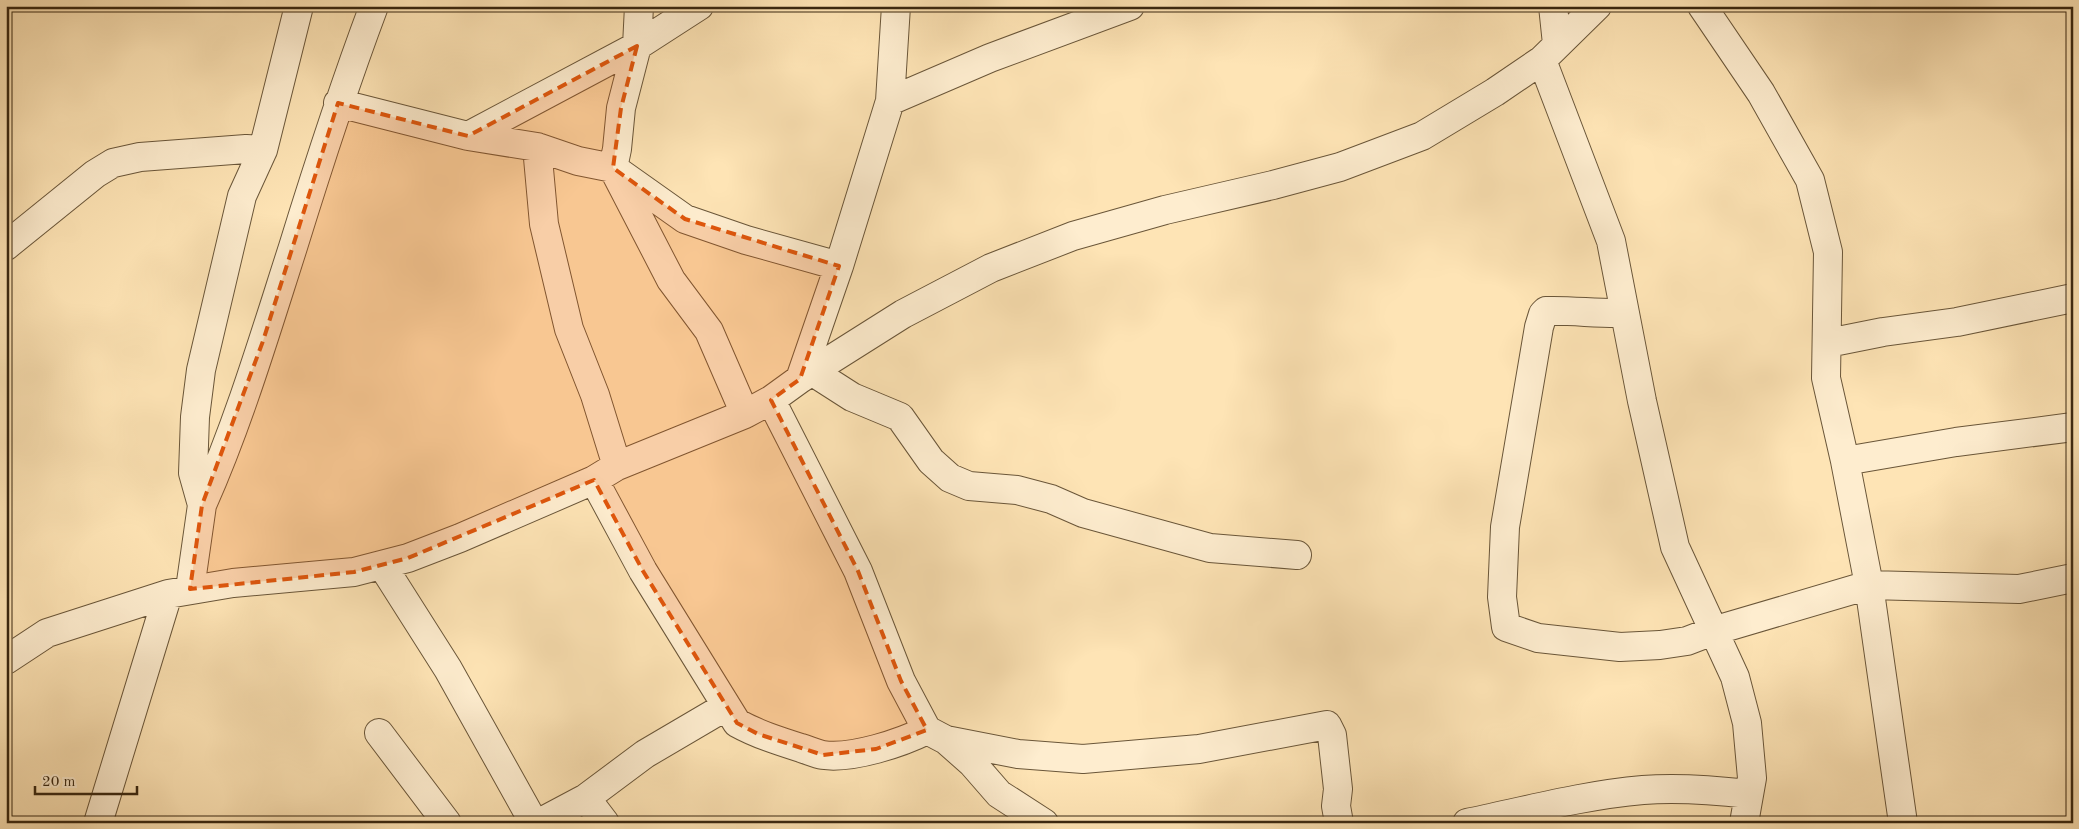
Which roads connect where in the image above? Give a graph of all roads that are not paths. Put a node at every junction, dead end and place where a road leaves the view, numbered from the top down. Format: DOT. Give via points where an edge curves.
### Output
graph roads {
  1 [pos="299,6"];
  2 [pos="374,6"];
  3 [pos="638,6"];
  4 [pos="699,6"];
  5 [pos="896,6"];
  6 [pos="1130,6"];
  7 [pos="1553,6"];
  8 [pos="1597,6"];
  9 [pos="1702,6"];
  10 [pos="637,46"];
  11 [pos="1549,52"];
  12 [pos="890,101"];
  13 [pos="338,103"];
  14 [pos="468,136"];
  15 [pos="537,147"];
  16 [pos="263,150"];
  17 [pos="613,168"];
  18 [pos="6,246"];
  19 [pos="838,266"];
  20 [pos="2073,298"];
  21 [pos="1624,313"];
  22 [pos="1828,343"];
  23 [pos="806,375"];
  24 [pos="770,400"];
  25 [pos="746,414"];
  26 [pos="2073,427"];
  27 [pos="1845,461"];
  28 [pos="617,466"];
  29 [pos="594,480"];
  30 [pos="202,505"];
  31 [pos="1297,555"];
  32 [pos="382,565"];
  33 [pos="2073,578"];
  34 [pos="1869,585"];
  35 [pos="179,592"];
  36 [pos="1713,631"];
  37 [pos="6,660"];
  38 [pos="725,707"];
  39 [pos="379,733"];
  40 [pos="937,735"];
  41 [pos="1749,794"];
  42 [pos="586,798"];
  43 [pos="1039,822"];
  44 [pos="98,823"];
  45 [pos="447,823"];
  46 [pos="534,823"];
  47 [pos="539,823"];
  48 [pos="605,823"];
  49 [pos="1340,823"];
  50 [pos="1466,823"];
  51 [pos="1744,823"];
  52 [pos="1903,823"];
  1 -- 16 [label="street"];
  2 -- 13 [label="street"];
  3 -- 10 [label="street"];
  4 -- 10 [label="street"];
  5 -- 12 [label="street"];
  6 -- 12 [label="street" via="990,58"];
  7 -- 11 [label="street"];
  8 -- 11 [label="street"];
  9 -- 22 [label="street" via="1761,93 1810,180 1828,252"];
  10 -- 14 [label="street"];
  10 -- 17 [label="street" via="621,108"];
  11 -- 21 [label="street" via="1611,241"];
  11 -- 23 [label="street" via="1495,92 1422,136 1340,167 1073,236 991,268 903,314"];
  12 -- 19 [label="street"];
  13 -- 14 [label="street"];
  13 -- 30 [label="street" via="263,341"];
  14 -- 15 [label="street"];
  15 -- 17 [label="street" via="578,161"];
  15 -- 28 [label="street" via="544,224 569,329 595,395"];
  16 -- 18 [label="street" via="140,157 113,163"];
  16 -- 30 [label="street" via="242,196 201,370 193,473"];
  17 -- 19 [label="street" via="685,219"];
  17 -- 25 [label="street" via="671,280 709,331"];
  19 -- 23 [label="street"];
  20 -- 22 [label="street" via="1957,322"];
  21 -- 36 [label="street" via="1675,547"];
  21 -- 36 [label="street" via="1546,310 1543,314 1505,528 1502,597 1506,626 1538,638 1620,647 1687,641"];
  22 -- 27 [label="street" via="1826,378"];
  23 -- 24 [label="street"];
  23 -- 31 [label="street" via="900,417 931,461 950,478 969,486 1017,490 1083,514 1210,548"];
  24 -- 25 [label="street"];
  24 -- 40 [label="street" via="858,571 901,681"];
  25 -- 28 [label="street"];
  26 -- 27 [label="street"];
  27 -- 34 [label="street"];
  28 -- 29 [label="street"];
  29 -- 32 [label="street" via="460,538"];
  29 -- 38 [label="street"];
  30 -- 35 [label="street"];
  32 -- 35 [label="street" via="354,572 233,583"];
  32 -- 46 [label="street" via="448,669"];
  33 -- 34 [label="street" via="2020,589"];
  34 -- 36 [label="street"];
  34 -- 52 [label="street"];
  35 -- 37 [label="street" via="47,632"];
  35 -- 44 [label="street"];
  36 -- 41 [label="street" via="1735,677 1748,723 1752,778"];
  38 -- 40 [label="street" via="737,723 758,734 823,755 876,749"];
  38 -- 42 [label="street" via="645,754"];
  39 -- 45 [label="street"];
  40 -- 43 [label="street" via="972,763 999,794"];
  40 -- 49 [label="street" via="1018,754 1083,760 1199,749 1326,725 1332,735"];
  41 -- 50 [label="street" via="1688,789 1642,790"];
  41 -- 51 [label="street"];
  42 -- 47 [label="street"];
  42 -- 48 [label="street"];
}
